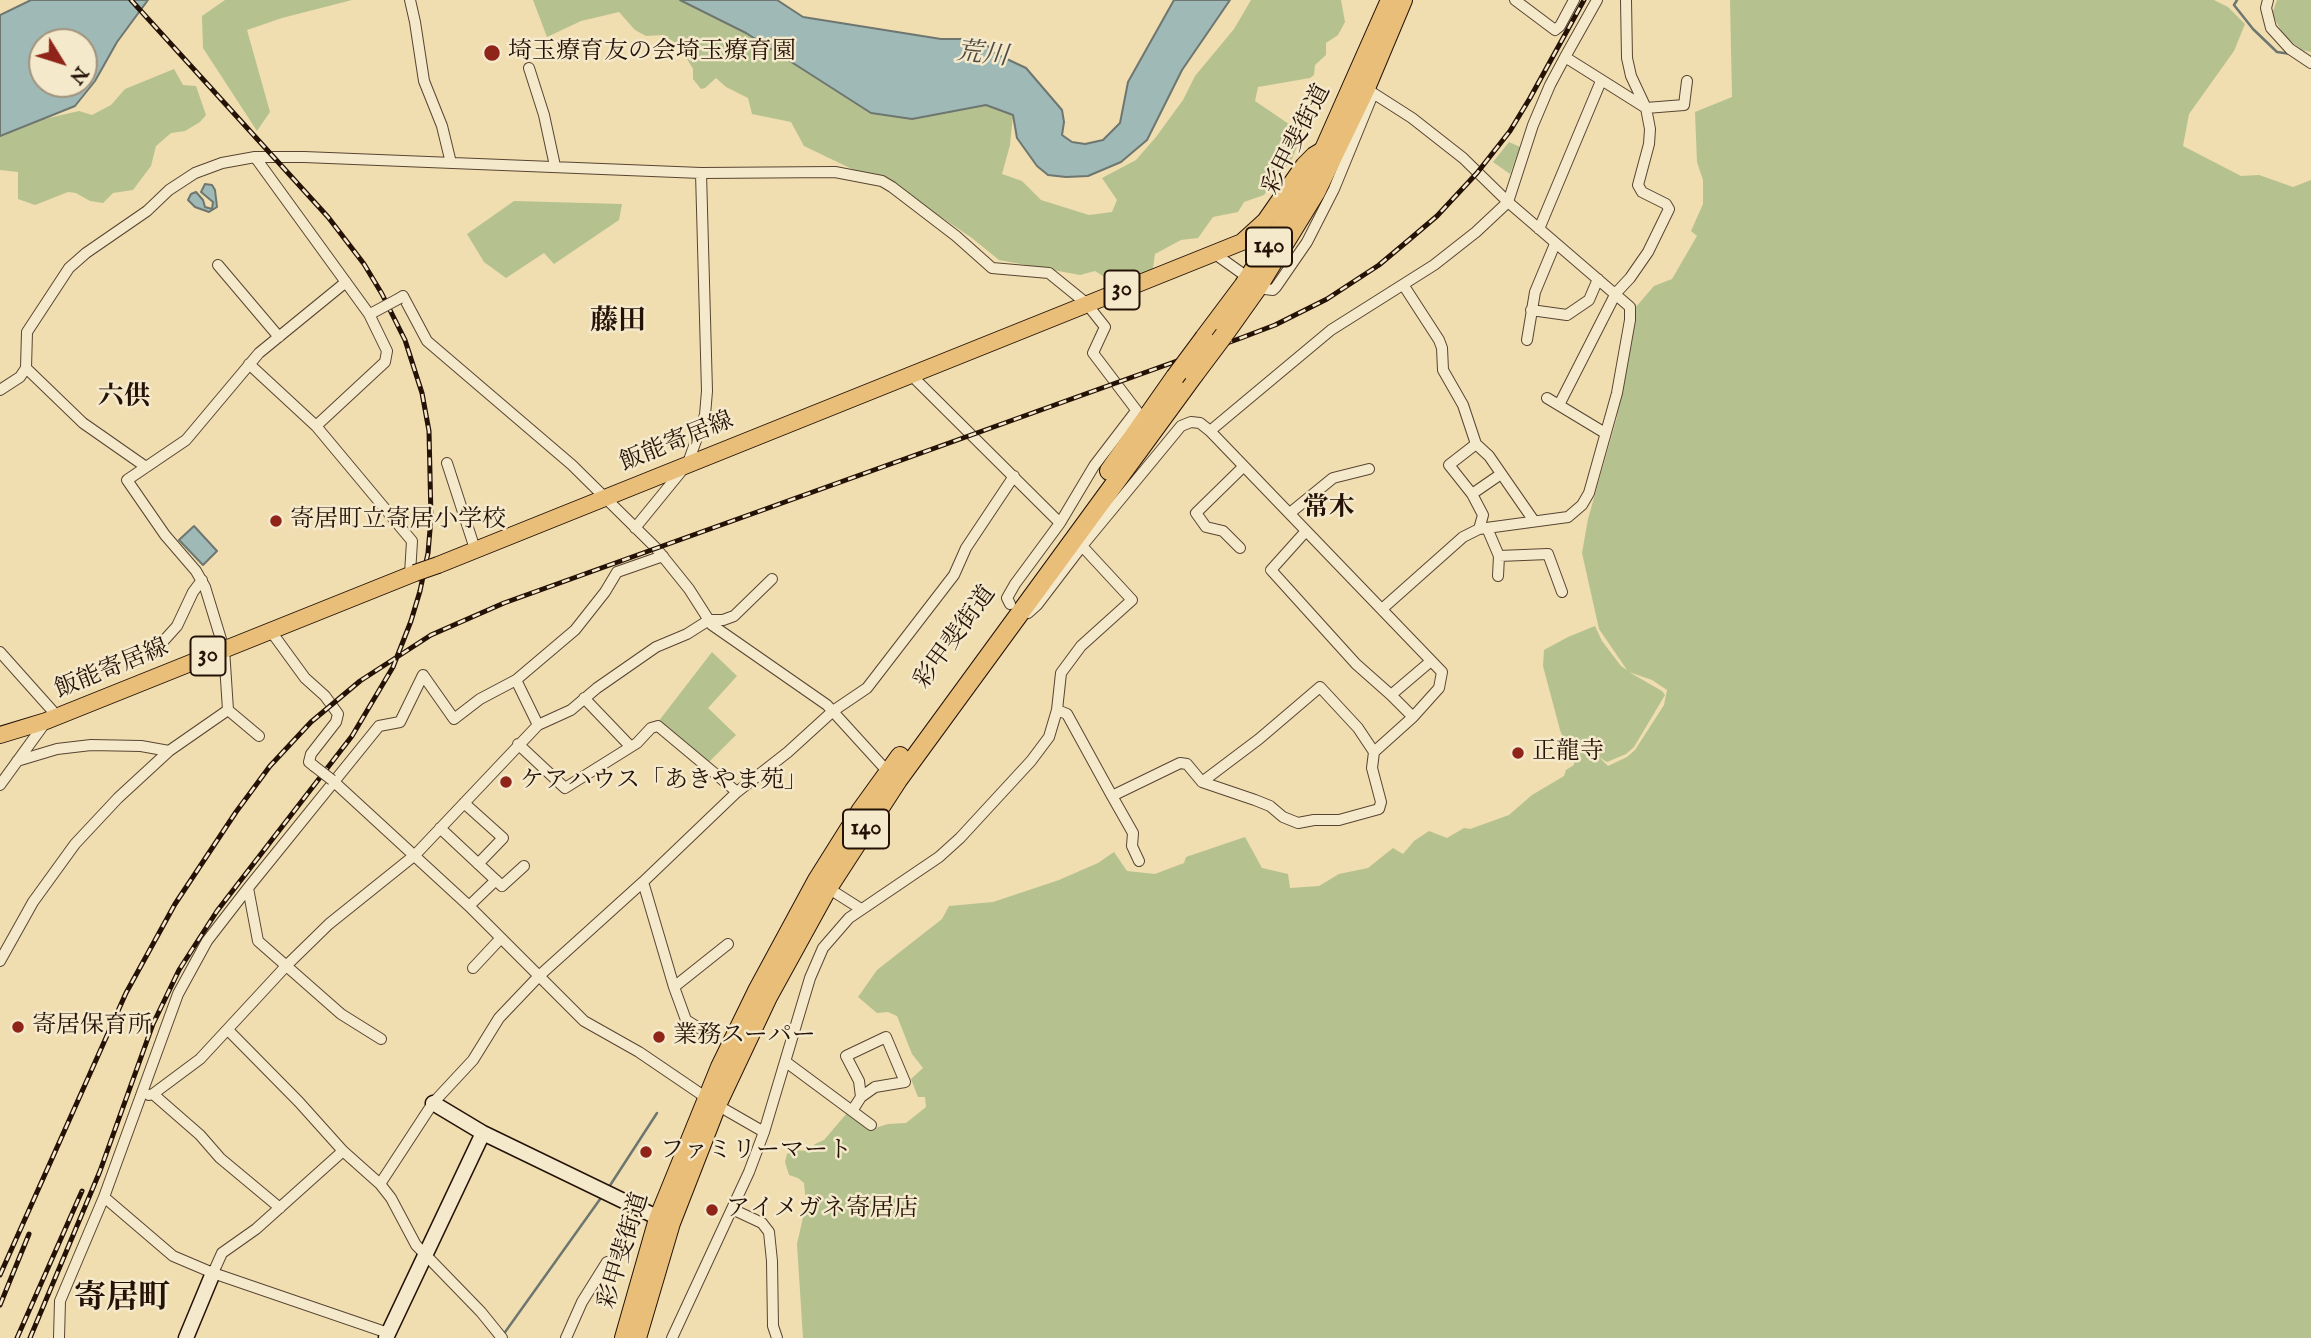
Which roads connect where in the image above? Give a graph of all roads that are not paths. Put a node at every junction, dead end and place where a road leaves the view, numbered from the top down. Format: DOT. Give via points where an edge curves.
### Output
graph roads {
  1 [pos="410,0"];
  2 [pos="1390,0"];
  3 [pos="1403,0"];
  4 [pos="1516,0"];
  5 [pos="1574,0"];
  6 [pos="1597,0"];
  7 [pos="1626,0"];
  8 [pos="2268,0"];
  9 [pos="1565,57"];
  10 [pos="2311,63"];
  11 [pos="529,68"];
  12 [pos="1601,81"];
  13 [pos="1687,81"];
  14 [pos="1365,88"];
  15 [pos="1646,108"];
  16 [pos="1330,152"];
  17 [pos="255,157"];
  18 [pos="451,163"];
  19 [pos="555,166"];
  20 [pos="701,173"];
  21 [pos="1508,202"];
  22 [pos="1539,229"];
  23 [pos="1555,244"];
  24 [pos="1215,254"];
  25 [pos="218,265"];
  26 [pos="1243,274"];
  27 [pos="1598,279"];
  28 [pos="346,282"];
  29 [pos="1404,286"];
  30 [pos="1265,289"];
  31 [pos="1616,293"];
  32 [pos="1086,303"];
  33 [pos="1531,310"];
  34 [pos="371,313"];
  35 [pos="279,337"];
  36 [pos="1527,340"];
  37 [pos="249,364"];
  38 [pos="26,368"];
  39 [pos="910,374"];
  40 [pos="0,390"];
  41 [pos="1547,398"];
  42 [pos="1559,405"];
  43 [pos="316,426"];
  44 [pos="1210,431"];
  45 [pos="1605,433"];
  46 [pos="1476,444"];
  47 [pos="447,463"];
  48 [pos="688,463"];
  49 [pos="146,467"];
  50 [pos="1243,467"];
  51 [pos="1369,468"];
  52 [pos="1501,474"];
  53 [pos="1014,476"];
  54 [pos="1472,494"];
  55 [pos="603,497"];
  56 [pos="1290,513"];
  57 [pos="1534,521"];
  58 [pos="1060,523"];
  59 [pos="635,528"];
  60 [pos="1483,529"];
  61 [pos="1306,531"];
  62 [pos="1082,546"];
  63 [pos="1240,548"];
  64 [pos="475,549"];
  65 [pos="663,556"];
  66 [pos="1499,556"];
  67 [pos="413,574"];
  68 [pos="1497,576"];
  69 [pos="772,579"];
  70 [pos="202,580"];
  71 [pos="1562,592"];
  72 [pos="1015,609"];
  73 [pos="1382,609"];
  74 [pos="709,620"];
  75 [pos="270,630"];
  76 [pos="159,646"];
  77 [pos="224,649"];
  78 [pos="0,652"];
  79 [pos="1431,661"];
  80 [pos="516,680"];
  81 [pos="1391,695"];
  82 [pos="584,698"];
  83 [pos="228,710"];
  84 [pos="1057,710"];
  85 [pos="833,711"];
  86 [pos="1413,717"];
  87 [pos="52,719"];
  88 [pos="538,725"];
  89 [pos="0,735"];
  90 [pos="259,736"];
  91 [pos="518,744"];
  92 [pos="630,746"];
  93 [pos="169,751"];
  94 [pos="1374,752"];
  95 [pos="17,761"];
  96 [pos="888,772"];
  97 [pos="333,781"];
  98 [pos="1202,782"];
  99 [pos="0,785"];
  100 [pos="737,792"];
  101 [pos="1112,796"];
  102 [pos="464,803"];
  103 [pos="440,828"];
  104 [pos="415,855"];
  105 [pos="1139,861"];
  106 [pos="478,864"];
  107 [pos="524,866"];
  108 [pos="496,880"];
  109 [pos="643,883"];
  110 [pos="248,888"];
  111 [pos="828,888"];
  112 [pos="469,906"];
  113 [pos="861,909"];
  114 [pos="501,938"];
  115 [pos="728,944"];
  116 [pos="0,961"];
  117 [pos="287,965"];
  118 [pos="474,968"];
  119 [pos="539,976"];
  120 [pos="674,987"];
  121 [pos="699,1028"];
  122 [pos="228,1030"];
  123 [pos="381,1040"];
  124 [pos="786,1062"];
  125 [pos="153,1094"];
  126 [pos="861,1097"];
  127 [pos="139,1099"];
  128 [pos="712,1101"];
  129 [pos="433,1103"];
  130 [pos="852,1111"];
  131 [pos="871,1125"];
  132 [pos="764,1132"];
  133 [pos="483,1133"];
  134 [pos="343,1151"];
  135 [pos="380,1184"];
  136 [pos="104,1196"];
  137 [pos="280,1208"];
  138 [pos="732,1209"];
  139 [pos="665,1221"];
  140 [pos="425,1255"];
  141 [pos="607,1262"];
  142 [pos="213,1273"];
  143 [pos="387,1336"];
  144 [pos="59,1338"];
  145 [pos="186,1338"];
  146 [pos="502,1338"];
  147 [pos="566,1338"];
  148 [pos="624,1338"];
  149 [pos="637,1338"];
  150 [pos="672,1338"];
  151 [pos="777,1338"];
  1 -- 18 [label="street" via="424,81"];
  2 -- 14 [label="highway, 彩甲斐街道 / 140"];
  3 -- 14 [label="highway, 彩甲斐街道 / 140"];
  4 -- 5 [label="street" via="1555,30"];
  6 -- 9 [label="street"];
  7 -- 15 [label="street" via="1631,76"];
  8 -- 10 [label="street" via="2271,28"];
  9 -- 12 [label="street"];
  9 -- 21 [label="street" via="1533,125"];
  11 -- 19 [label="street"];
  12 -- 15 [label="street"];
  12 -- 22 [label="street"];
  13 -- 15 [label="street" via="1684,105"];
  14 -- 16 [label="highway, 彩甲斐街道 / 140"];
  14 -- 21 [label="street" via="1435,135"];
  14 -- 30 [label="street" via="1334,189 1307,242 1276,287"];
  15 -- 31 [label="street" via="1649,144 1638,185 1668,209 1648,251"];
  16 -- 24 [label="main road, 飯能寄居線 / 30" via="1314,155 1304,165 1256,231"];
  16 -- 72 [label="highway, 彩甲斐街道 / 140, bridge" via="1270,246"];
  16 -- 72 [label="highway, 彩甲斐街道 / 140, bridge" via="1291,236 1224,335"];
  17 -- 18 [label="street"];
  17 -- 28 [label="street"];
  17 -- 38 [label="street" via="195,173 69,268 27,332"];
  18 -- 19 [label="street"];
  19 -- 20 [label="street"];
  20 -- 32 [label="street" via="835,172 882,181 992,268 1049,273"];
  20 -- 48 [label="street" via="707,391 705,415"];
  21 -- 22 [label="street"];
  21 -- 29 [label="street"];
  22 -- 23 [label="street"];
  23 -- 27 [label="street"];
  23 -- 33 [label="street" via="1540,275"];
  24 -- 26 [label="street"];
  24 -- 32 [label="main road, 飯能寄居線 / 30"];
  25 -- 35 [label="street"];
  27 -- 31 [label="street"];
  27 -- 33 [label="street" via="1590,300 1567,315"];
  28 -- 34 [label="street"];
  28 -- 35 [label="street"];
  29 -- 44 [label="street" via="1331,330"];
  29 -- 46 [label="street" via="1439,340 1443,370 1463,405"];
  31 -- 42 [label="street"];
  31 -- 45 [label="street" via="1630,307 1630,320"];
  32 -- 39 [label="main road, 飯能寄居線 / 30"];
  32 -- 58 [label="street" via="1105,327 1093,353 1138,413 1094,466"];
  33 -- 36 [label="street"];
  34 -- 43 [label="street" via="387,351 385,362"];
  34 -- 55 [label="street, bridge" via="403,296 427,341"];
  35 -- 37 [label="street"];
  37 -- 43 [label="street"];
  37 -- 49 [label="street" via="186,440"];
  38 -- 40 [label="street"];
  38 -- 49 [label="street" via="83,423"];
  39 -- 48 [label="main road, 飯能寄居線 / 30"];
  39 -- 53 [label="street"];
  41 -- 42 [label="street"];
  42 -- 45 [label="street"];
  43 -- 67 [label="street" via="412,541"];
  44 -- 50 [label="street"];
  44 -- 62 [label="street" via="1191,422 1166,435"];
  45 -- 57 [label="street" via="1582,505 1568,517"];
  46 -- 52 [label="street"];
  46 -- 54 [label="street" via="1449,465"];
  47 -- 64 [label="street"];
  48 -- 55 [label="main road, 飯能寄居線 / 30"];
  48 -- 59 [label="street"];
  49 -- 70 [label="street" via="127,480"];
  50 -- 56 [label="street"];
  50 -- 63 [label="street" via="1196,513 1206,527 1223,531"];
  51 -- 56 [label="street" via="1333,478"];
  52 -- 54 [label="street"];
  52 -- 57 [label="street"];
  53 -- 58 [label="street"];
  53 -- 85 [label="street" via="942,593 867,688"];
  54 -- 60 [label="street" via="1483,515"];
  55 -- 59 [label="street"];
  55 -- 64 [label="main road, 飯能寄居線 / 30"];
  56 -- 61 [label="street"];
  57 -- 60 [label="street"];
  58 -- 72 [label="street" via="1014,584 1007,598"];
  59 -- 65 [label="street"];
  60 -- 66 [label="street"];
  60 -- 73 [label="street" via="1463,537"];
  61 -- 73 [label="street"];
  61 -- 81 [label="street" via="1271,570 1356,664"];
  62 -- 72 [label="street" via="1037,606 1029,613"];
  62 -- 84 [label="street" via="1132,600 1066,665"];
  64 -- 67 [label="main road, 飯能寄居線 / 30, bridge"];
  65 -- 74 [label="street"];
  65 -- 80 [label="street" via="617,572 575,629"];
  66 -- 68 [label="street"];
  66 -- 71 [label="street" via="1548,554"];
  67 -- 75 [label="main road, 飯能寄居線 / 30"];
  69 -- 74 [label="street" via="734,616"];
  70 -- 76 [label="street" via="177,626"];
  70 -- 77 [label="street"];
  72 -- 96 [label="highway, 彩甲斐街道 / 140"];
  72 -- 111 [label="highway, 彩甲斐街道 / 140"];
  73 -- 79 [label="street"];
  74 -- 82 [label="street" via="656,647"];
  74 -- 85 [label="street"];
  75 -- 77 [label="main road, 飯能寄居線 / 30"];
  75 -- 97 [label="street, bridge" via="338,714 309,762"];
  77 -- 83 [label="street"];
  77 -- 87 [label="main road, 飯能寄居線 / 30"];
  78 -- 87 [label="street"];
  79 -- 81 [label="street"];
  79 -- 86 [label="street" via="1442,672 1442,680"];
  80 -- 88 [label="street"];
  80 -- 97 [label="street" via="454,719 423,675 400,722 379,726"];
  81 -- 86 [label="street"];
  82 -- 88 [label="street" via="571,710"];
  82 -- 92 [label="street"];
  83 -- 90 [label="street"];
  83 -- 93 [label="street"];
  84 -- 101 [label="street" via="1067,714"];
  84 -- 113 [label="street" via="1049,737 1031,761 960,838"];
  85 -- 96 [label="street"];
  85 -- 100 [label="street"];
  86 -- 94 [label="street"];
  87 -- 89 [label="main road, 飯能寄居線 / 30"];
  87 -- 95 [label="street"];
  88 -- 91 [label="street"];
  91 -- 92 [label="street" via="565,788"];
  91 -- 102 [label="street"];
  92 -- 100 [label="street" via="658,726"];
  93 -- 95 [label="street" via="91,745"];
  93 -- 116 [label="street" via="75,844 33,902"];
  94 -- 98 [label="street" via="1320,687"];
  94 -- 98 [label="street" via="1379,809 1339,820 1298,823 1255,800"];
  95 -- 99 [label="street"];
  96 -- 128 [label="highway, 彩甲斐街道 / 140" via="799,912 758,989"];
  97 -- 104 [label="street"];
  97 -- 110 [label="street"];
  98 -- 101 [label="street" via="1187,764 1180,763"];
  100 -- 109 [label="street"];
  101 -- 105 [label="street" via="1133,833 1132,846"];
  102 -- 103 [label="street"];
  102 -- 106 [label="street" via="503,838"];
  103 -- 104 [label="street"];
  103 -- 106 [label="street"];
  104 -- 112 [label="street"];
  104 -- 117 [label="street" via="329,924"];
  106 -- 108 [label="street"];
  107 -- 108 [label="street" via="502,886"];
  108 -- 112 [label="street"];
  109 -- 119 [label="street"];
  109 -- 120 [label="street"];
  110 -- 117 [label="street" via="258,941"];
  110 -- 127 [label="street" via="191,968"];
  111 -- 113 [label="street"];
  111 -- 128 [label="highway, 彩甲斐街道 / 140"];
  112 -- 114 [label="street"];
  113 -- 124 [label="street" via="822,948"];
  114 -- 118 [label="street"];
  114 -- 119 [label="street"];
  115 -- 120 [label="street"];
  117 -- 122 [label="street"];
  117 -- 123 [label="street" via="341,1014"];
  119 -- 128 [label="street" via="584,1021"];
  119 -- 129 [label="street" via="499,1018 473,1060"];
  120 -- 121 [label="street" via="686,1020"];
  122 -- 125 [label="street" via="200,1059"];
  122 -- 134 [label="street"];
  124 -- 130 [label="street"];
  124 -- 132 [label="street"];
  125 -- 127 [label="street"];
  125 -- 137 [label="street"];
  126 -- 126 [label="street" via="846,1056 886,1037 905,1082 875,1087"];
  126 -- 130 [label="street"];
  127 -- 136 [label="street"];
  128 -- 132 [label="street"];
  128 -- 139 [label="highway, 彩甲斐街道 / 140"];
  129 -- 133 [label="street"];
  129 -- 135 [label="street"];
  130 -- 131 [label="street"];
  132 -- 138 [label="street"];
  133 -- 139 [label="street"];
  133 -- 140 [label="street"];
  134 -- 135 [label="street"];
  134 -- 137 [label="street"];
  135 -- 140 [label="street"];
  136 -- 142 [label="street" via="173,1256"];
  136 -- 144 [label="street" via="60,1301"];
  137 -- 142 [label="street" via="222,1253"];
  138 -- 150 [label="street"];
  138 -- 151 [label="street" via="769,1231"];
  139 -- 148 [label="highway, 彩甲斐街道 / 140"];
  139 -- 149 [label="highway, 彩甲斐街道 / 140"];
  140 -- 143 [label="street"];
  140 -- 146 [label="street"];
  141 -- 147 [label="street"];
  142 -- 143 [label="street"];
  142 -- 145 [label="street"];
}
